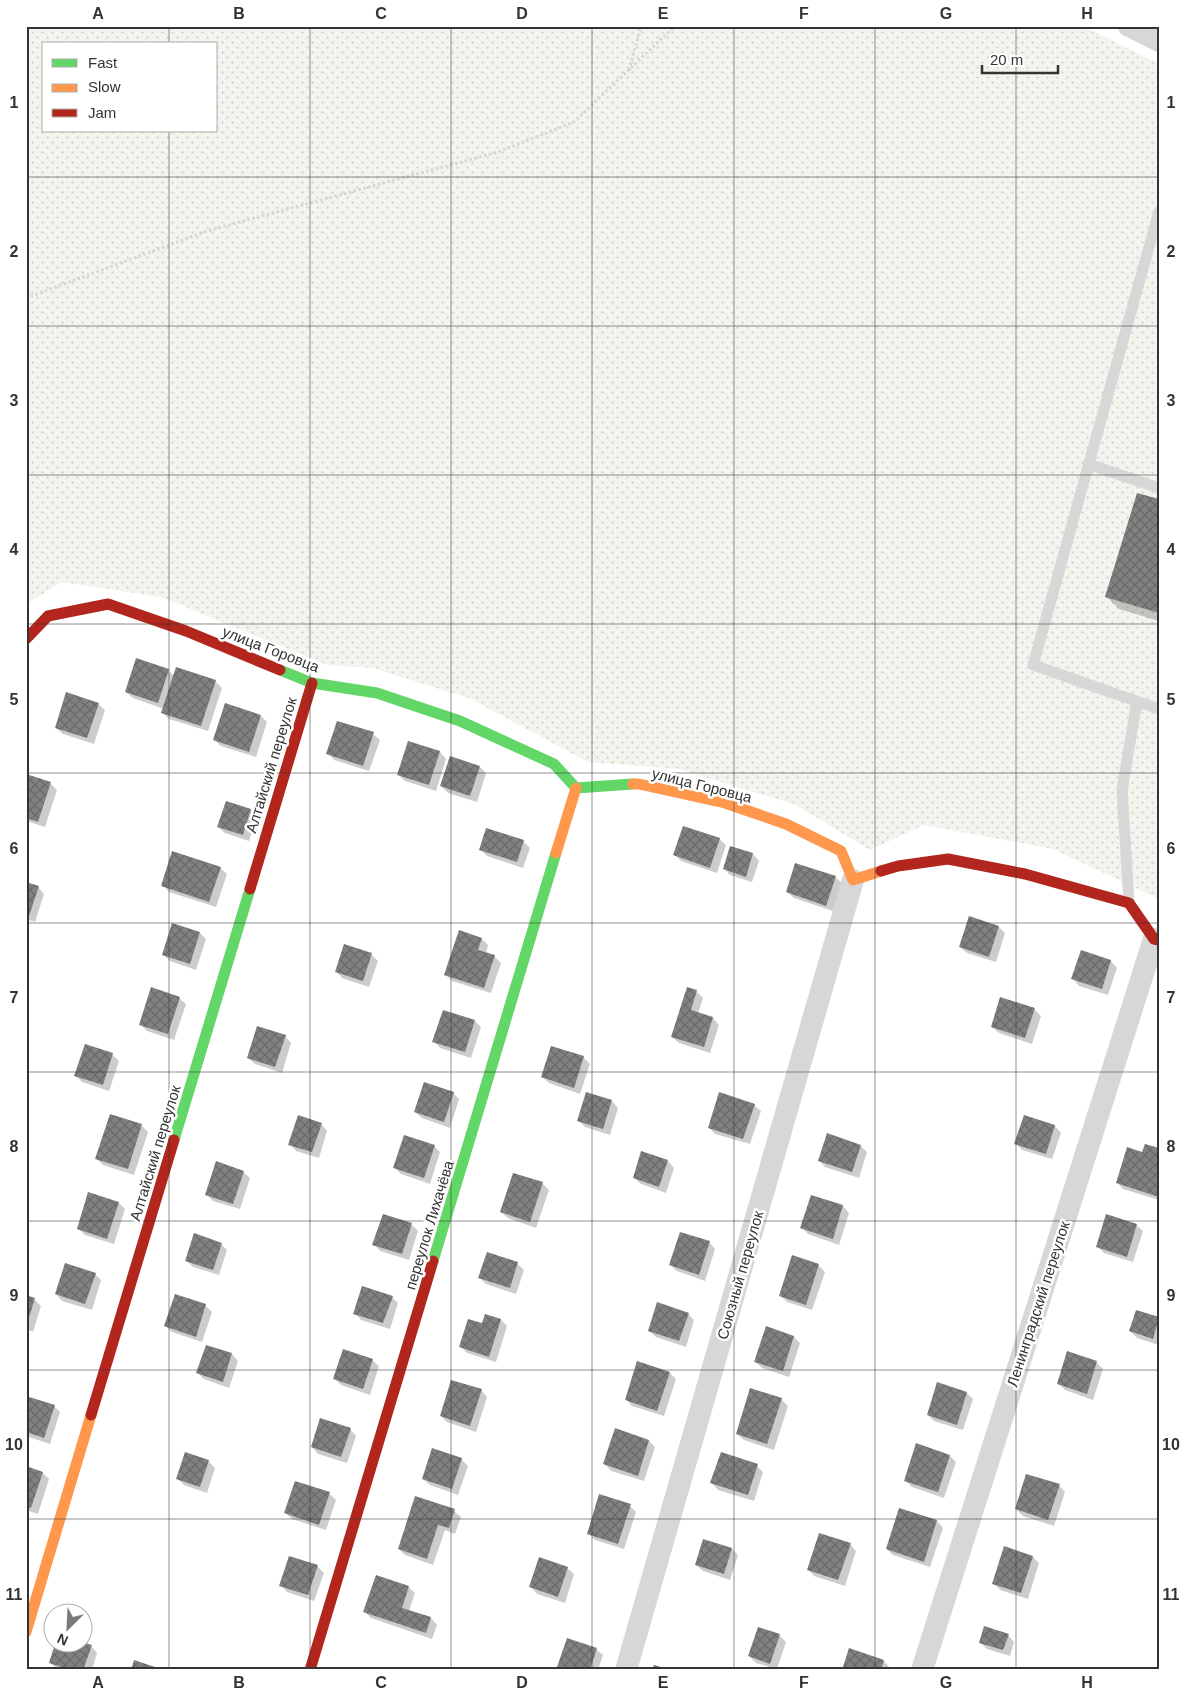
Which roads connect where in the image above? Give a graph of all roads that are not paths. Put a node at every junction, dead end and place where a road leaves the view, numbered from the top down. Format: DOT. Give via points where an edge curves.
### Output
graph roads {
  1 [pos="1129,26"];
  2 [pos="1159,41"];
  3 [pos="1159,211"];
  4 [pos="1088,464"];
  5 [pos="1159,488"];
  6 [pos="26,639"];
  7 [pos="312,683"];
  8 [pos="1138,701"];
  9 [pos="1159,709"];
  10 [pos="576,788"];
  11 [pos="853,880"];
  12 [pos="1129,903"];
  13 [pos="1156,939"];
  14 [pos="26,1632"];
  15 [pos="310,1670"];
  16 [pos="626,1670"];
  17 [pos="922,1670"];
  1 -- 2 [label="street"];
  3 -- 4 [label="lane"];
  4 -- 5 [label="lane"];
  4 -- 8 [label="lane" via="1033,665"];
  6 -- 7 [label="street, улица Горовца" via="48,616 108,604 186,631"];
  7 -- 10 [label="street, улица Горовца" via="377,693 460,721 554,764"];
  7 -- 14 [label="street, Алтайский переулок"];
  8 -- 9 [label="lane"];
  8 -- 12 [label="lane" via="1122,790"];
  10 -- 11 [label="street, улица Горовца" via="639,784 725,803 786,824 841,851"];
  10 -- 15 [label="street, переулок Лихачёва"];
  11 -- 12 [label="street" via="898,866 948,859 1025,874"];
  11 -- 16 [label="street, Союзный переулок"];
  12 -- 13 [label="street"];
  13 -- 17 [label="street, Ленинградский переулок"];
}
